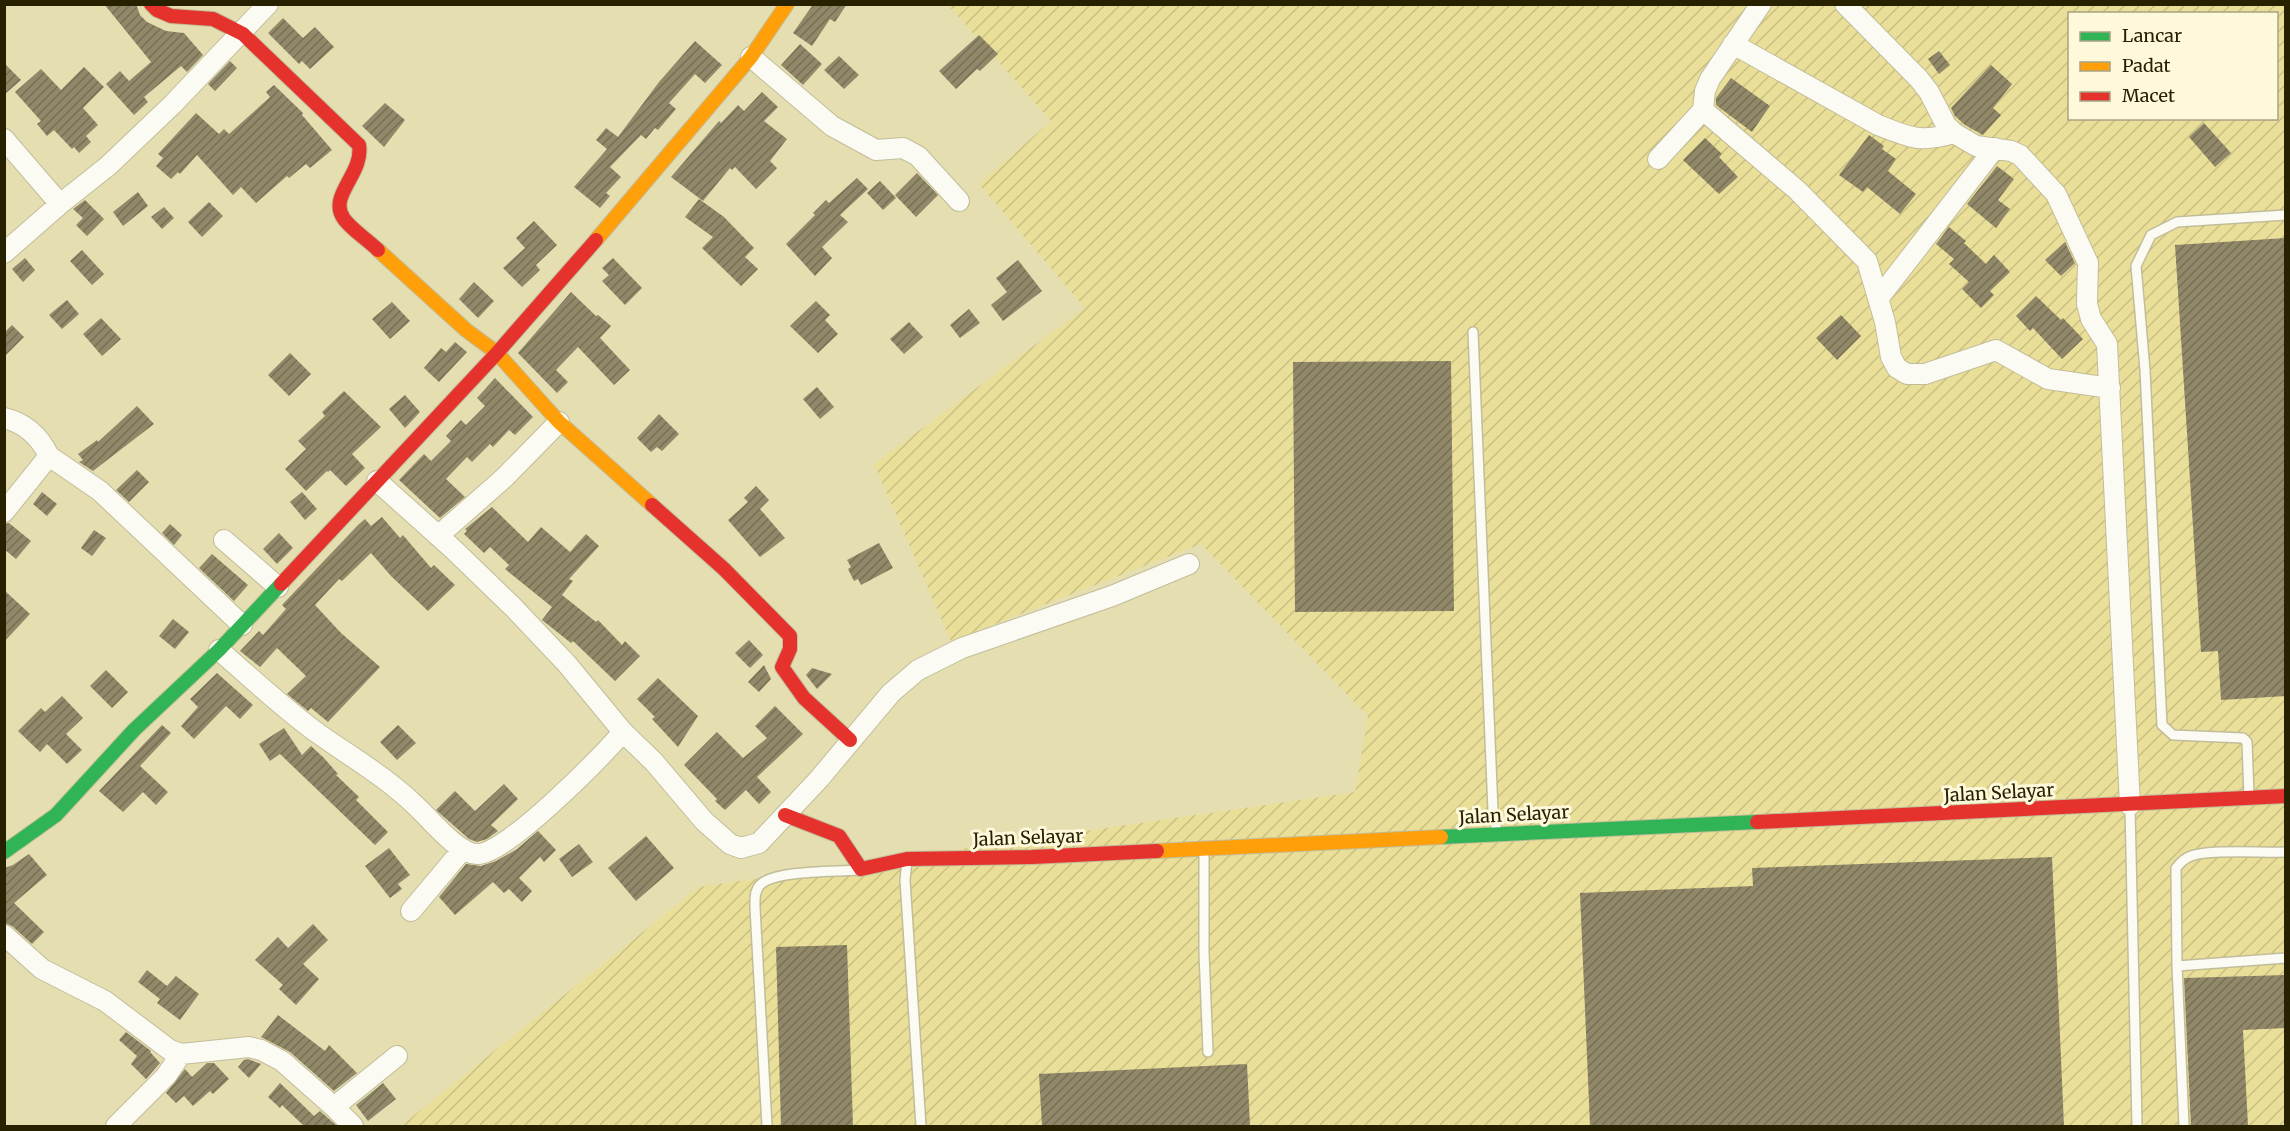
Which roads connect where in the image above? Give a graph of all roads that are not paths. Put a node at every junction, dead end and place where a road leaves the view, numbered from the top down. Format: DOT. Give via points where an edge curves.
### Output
graph roads {
  1 [pos="151,4"];
  2 [pos="268,4"];
  3 [pos="787,4"];
  4 [pos="1761,4"];
  5 [pos="1845,4"];
  6 [pos="243,34"];
  7 [pos="1733,44"];
  8 [pos="751,57"];
  9 [pos="1703,110"];
  10 [pos="1954,133"];
  11 [pos="4,139"];
  12 [pos="1995,148"];
  13 [pos="1658,159"];
  14 [pos="959,201"];
  15 [pos="60,204"];
  16 [pos="2286,215"];
  17 [pos="4,253"];
  18 [pos="1878,299"];
  19 [pos="1473,332"];
  20 [pos="497,353"];
  21 [pos="2110,388"];
  22 [pos="4,418"];
  23 [pos="559,422"];
  24 [pos="49,456"];
  25 [pos="377,481"];
  26 [pos="4,512"];
  27 [pos="438,536"];
  28 [pos="224,540"];
  29 [pos="1189,564"];
  30 [pos="278,587"];
  31 [pos="242,625"];
  32 [pos="219,650"];
  33 [pos="623,732"];
  34 [pos="850,740"];
  35 [pos="2286,796"];
  36 [pos="2249,798"];
  37 [pos="2130,805"];
  38 [pos="785,815"];
  39 [pos="1498,834"];
  40 [pos="1204,848"];
  41 [pos="463,849"];
  42 [pos="4,852"];
  43 [pos="2286,852"];
  44 [pos="907,859"];
  45 [pos="861,869"];
  46 [pos="411,911"];
  47 [pos="4,935"];
  48 [pos="2286,958"];
  49 [pos="2177,966"];
  50 [pos="1208,1052"];
  51 [pos="181,1054"];
  52 [pos="397,1056"];
  53 [pos="334,1107"];
  54 [pos="116,1126"];
  55 [pos="353,1126"];
  56 [pos="767,1126"];
  57 [pos="921,1126"];
  58 [pos="2137,1126"];
  59 [pos="2184,1126"];
  1 -- 6 [label="street" via="166,16 209,18"];
  2 -- 6 [label="street"];
  3 -- 8 [label="street"];
  4 -- 7 [label="street"];
  5 -- 10 [label="street" via="1919,79"];
  6 -- 15 [label="street" via="108,166"];
  6 -- 20 [label="street" via="359,145 360,161 338,199 343,218 466,330"];
  7 -- 9 [label="street" via="1710,79"];
  7 -- 10 [label="street" via="1899,134 1926,140"];
  8 -- 14 [label="street" via="832,126 876,150 903,148 918,156"];
  8 -- 20 [label="street"];
  9 -- 13 [label="street"];
  9 -- 18 [label="street" via="1797,190 1867,261"];
  10 -- 12 [label="street" via="1976,146"];
  11 -- 15 [label="street"];
  12 -- 18 [label="street"];
  12 -- 21 [label="street" via="2026,159 2056,194 2072,226 2088,263 2087,304 2091,319 2107,344"];
  15 -- 17 [label="street"];
  16 -- 36 [label="lane" via="2177,222 2151,235 2136,266 2145,370 2162,725 2174,735 2243,738 2247,742"];
  18 -- 21 [label="street" via="1891,357 1897,368 1907,374 1925,374 1996,350 2048,379"];
  19 -- 39 [label="lane" via="1493,810"];
  20 -- 23 [label="street"];
  20 -- 25 [label="street"];
  21 -- 37 [label="street"];
  22 -- 24 [label="street" via="39,437"];
  23 -- 27 [label="street" via="504,478"];
  23 -- 34 [label="street" via="724,569 790,636 790,649 782,667 789,681"];
  24 -- 26 [label="street"];
  24 -- 31 [label="street" via="100,491"];
  25 -- 27 [label="street"];
  25 -- 30 [label="street"];
  27 -- 33 [label="street" via="567,664"];
  28 -- 30 [label="street"];
  29 -- 34 [label="street" via="931,662 891,693"];
  30 -- 31 [label="street"];
  31 -- 32 [label="street"];
  32 -- 41 [label="street" via="295,716 386,779"];
  32 -- 42 [label="street" via="134,730 56,815"];
  33 -- 38 [label="street" via="730,844 741,848 759,843"];
  33 -- 41 [label="street" via="560,796 497,847 476,854"];
  34 -- 38 [label="street"];
  35 -- 36 [label="street, Jalan Selayar"];
  36 -- 37 [label="street, Jalan Selayar"];
  37 -- 39 [label="street, Jalan Selayar"];
  37 -- 58 [label="lane"];
  38 -- 45 [label="street" via="839,836"];
  39 -- 40 [label="street, Jalan Selayar"];
  40 -- 44 [label="street, Jalan Selayar"];
  40 -- 50 [label="lane"];
  41 -- 46 [label="street"];
  43 -- 49 [label="lane" via="2209,854 2191,856 2181,862 2176,868"];
  44 -- 45 [label="street, Jalan Selayar"];
  44 -- 57 [label="lane" via="905,880"];
  45 -- 56 [label="lane, Jalan Selayar" via="772,877 759,886 755,897"];
  47 -- 51 [label="street" via="42,969 105,1001 170,1050"];
  48 -- 49 [label="lane"];
  49 -- 59 [label="lane"];
  51 -- 53 [label="street" via="249,1047 261,1050 282,1061"];
  51 -- 54 [label="street" via="166,1076"];
  52 -- 53 [label="street"];
  53 -- 55 [label="street"];
}
